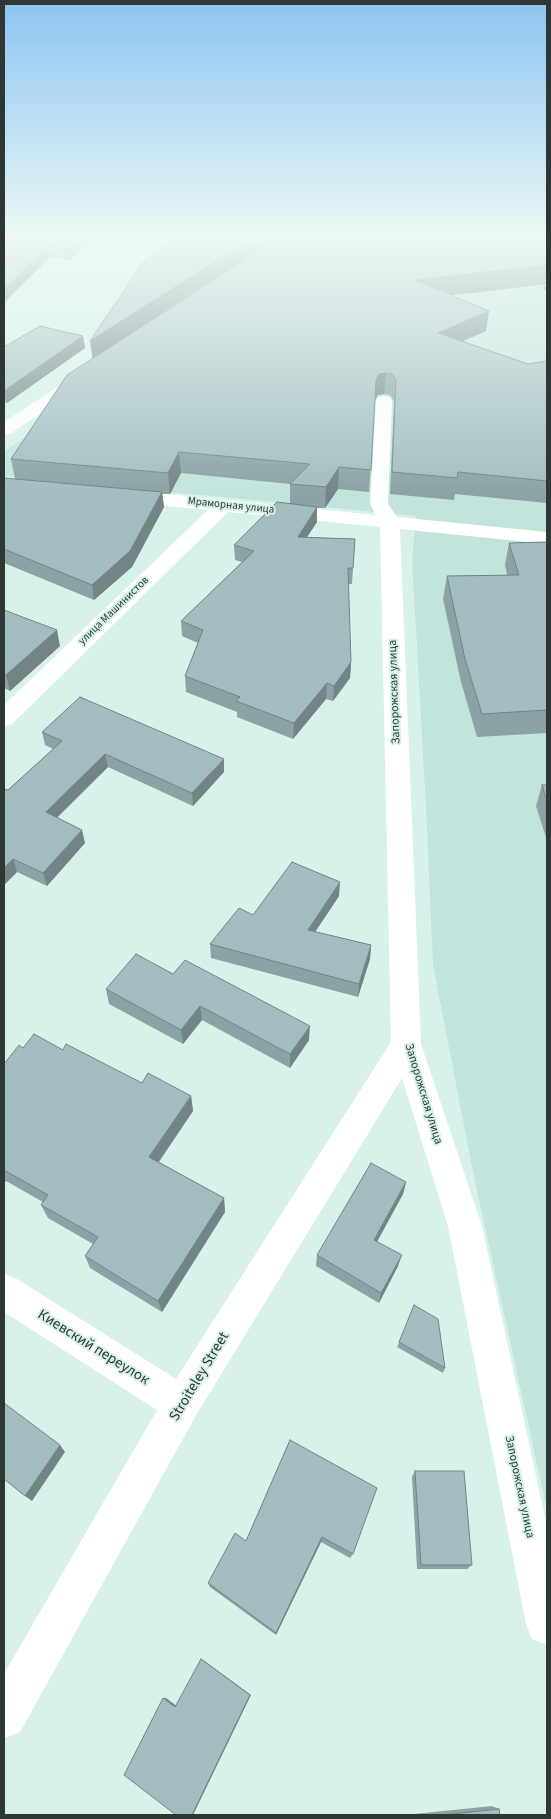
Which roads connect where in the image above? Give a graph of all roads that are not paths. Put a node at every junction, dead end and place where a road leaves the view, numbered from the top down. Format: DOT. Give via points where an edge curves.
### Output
graph roads {
  1 [pos="95,370"];
  2 [pos="384,401"];
  3 [pos="4,430"];
  4 [pos="109,495"];
  5 [pos="224,505"];
  6 [pos="390,522"];
  7 [pos="547,538"];
  8 [pos="4,718"];
  9 [pos="406,1044"];
  10 [pos="4,1292"];
  11 [pos="182,1404"];
  12 [pos="547,1624"];
  13 [pos="4,1716"];
  1 -- 3 [label="street"];
  2 -- 6 [label="street" via="379,504"];
  4 -- 5 [label="street, Мраморная улица"];
  5 -- 6 [label="street, Мраморная улица"];
  5 -- 8 [label="street, улица Машинистов"];
  6 -- 7 [label="street, Мраморная улица"];
  6 -- 9 [label="street, Запорожская улица"];
  9 -- 11 [label="street, Stroiteley Street"];
  9 -- 12 [label="street, Запорожская улица" via="465,1226"];
  10 -- 11 [label="street, Киевский переулок"];
  11 -- 13 [label="street, Stroiteley Street"];
}
